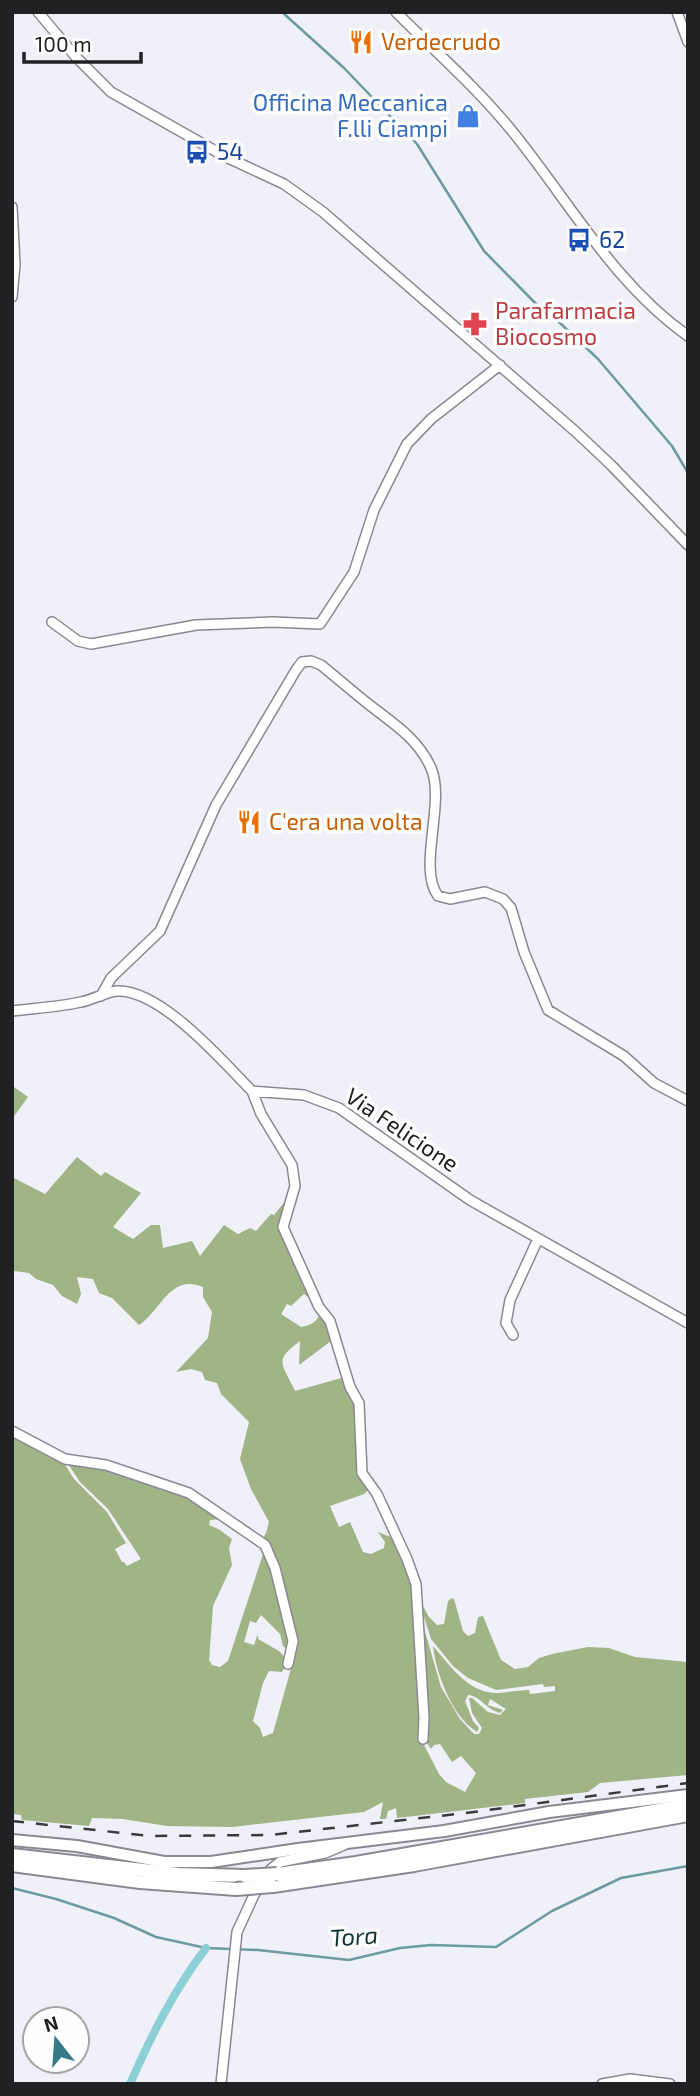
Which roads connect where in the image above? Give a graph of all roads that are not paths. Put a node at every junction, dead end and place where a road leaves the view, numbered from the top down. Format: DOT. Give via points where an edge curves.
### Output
graph roads {
  1 [pos="38,12"];
  2 [pos="396,12"];
  3 [pos="677,12"];
  4 [pos="688,42"];
  5 [pos="12,207"];
  6 [pos="12,297"];
  7 [pos="688,336"];
  8 [pos="500,365"];
  9 [pos="688,545"];
  10 [pos="52,622"];
  11 [pos="101,996"];
  12 [pos="12,1010"];
  13 [pos="252,1091"];
  14 [pos="688,1101"];
  15 [pos="538,1239"];
  16 [pos="688,1323"];
  17 [pos="513,1335"];
  18 [pos="12,1431"];
  19 [pos="288,1664"];
  20 [pos="423,1739"];
  21 [pos="688,1795"];
  22 [pos="688,1805"];
  23 [pos="688,1816"];
  24 [pos="12,1840"];
  25 [pos="348,1842"];
  26 [pos="12,1855"];
  27 [pos="12,1866"];
  28 [pos="275,1880"];
  29 [pos="221,2084"];
  30 [pos="602,2084"];
  31 [pos="670,2084"];
  1 -- 8 [label="street" via="111,92 301,194"];
  2 -- 7 [label="street" via="509,128 630,285"];
  3 -- 4 [label="street"];
  5 -- 6 [label="street"];
  8 -- 9 [label="street" via="611,465"];
  8 -- 10 [label="street" via="431,419 407,444 374,510 354,572 320,624 196,625 91,644 78,641"];
  11 -- 12 [label="street"];
  11 -- 13 [label="street" via="117,991 152,1001 192,1030"];
  11 -- 14 [label="street" via="111,978 160,931 216,805 296,670 302,662 312,661 400,728 425,755 435,782 430,870 438,895 446,899 485,892 503,899 511,908 523,952 548,1010"];
  13 -- 15 [label="street, Via Felicione" via="304,1095 339,1108 470,1200"];
  13 -- 20 [label="street" via="292,1165 295,1186 283,1227 319,1307 330,1321 359,1403 362,1473 377,1494 415,1584"];
  15 -- 16 [label="street, Via Felicione"];
  15 -- 17 [label="street" via="510,1300 506,1323"];
  18 -- 19 [label="street" via="65,1459 106,1465 189,1493 265,1545 293,1641"];
  21 -- 25 [label="main road"];
  22 -- 28 [label="highway"];
  23 -- 28 [label="highway" via="414,1865"];
  24 -- 25 [label="main road" via="190,1863"];
  25 -- 29 [label="street" via="325,1853 280,1862 254,1895 237,1932"];
  26 -- 28 [label="highway, bridge"];
  27 -- 28 [label="highway, bridge" via="236,1889"];
  30 -- 31 [label="street" via="630,2079"];
}
